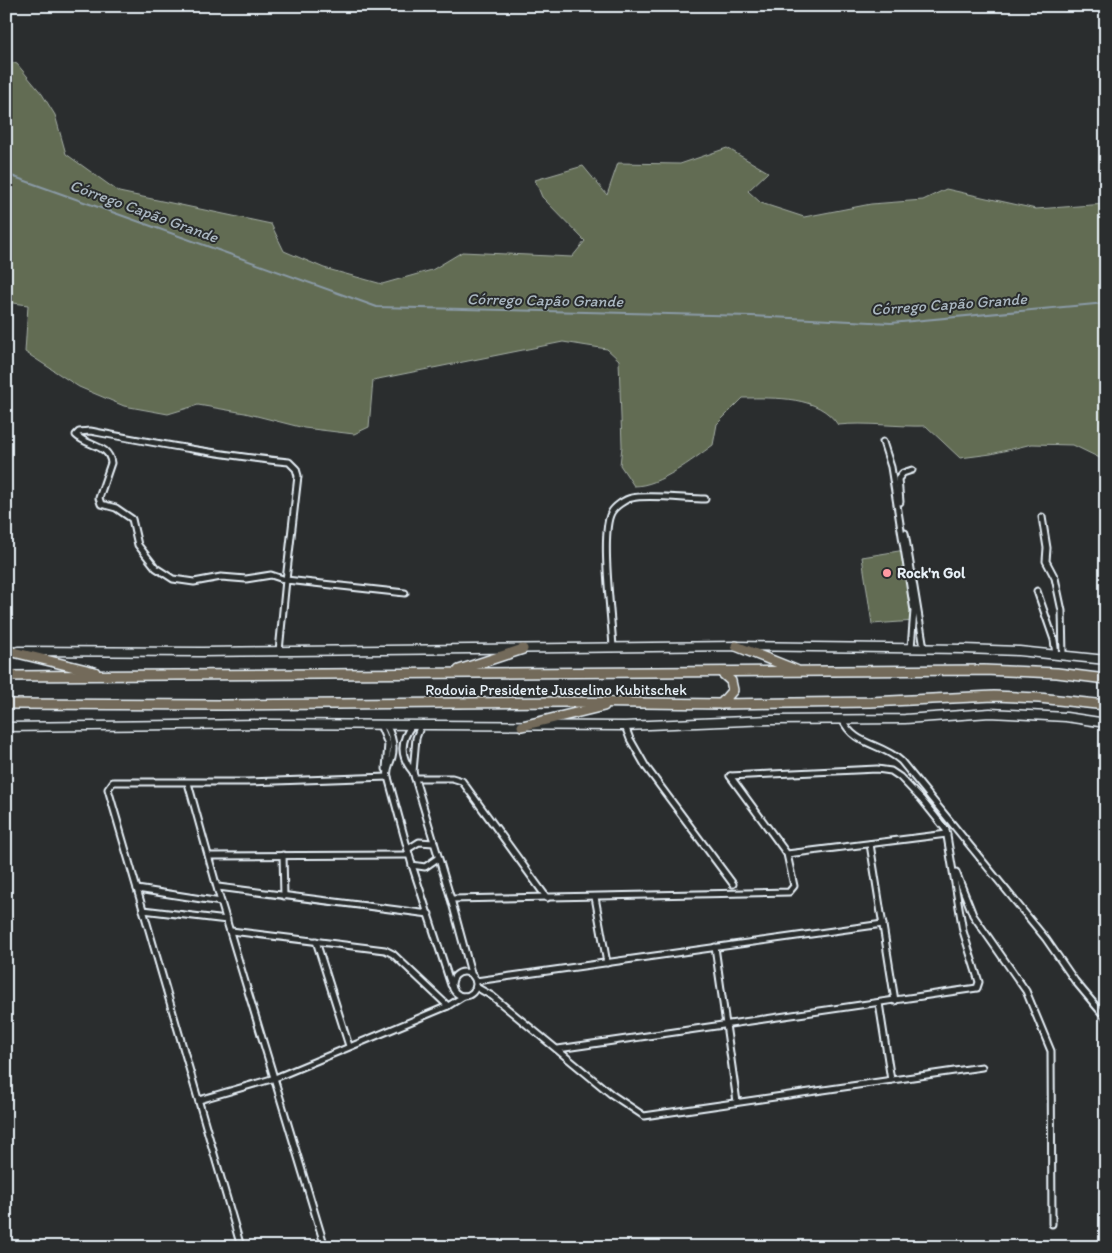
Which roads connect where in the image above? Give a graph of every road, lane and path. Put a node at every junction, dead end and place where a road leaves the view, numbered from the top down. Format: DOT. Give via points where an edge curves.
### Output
graph roads {
  1 [pos="883,442"];
  2 [pos="912,470"];
  3 [pos="705,499"];
  4 [pos="1042,517"];
  5 [pos="286,580"];
  6 [pos="1037,591"];
  7 [pos="405,593"];
  8 [pos="736,646"];
  9 [pos="614,648"];
  10 [pos="911,648"];
  11 [pos="924,648"];
  12 [pos="523,649"];
  13 [pos="7,651"];
  14 [pos="279,651"];
  15 [pos="1060,655"];
  16 [pos="1106,660"];
  17 [pos="452,672"];
  18 [pos="721,672"];
  19 [pos="800,672"];
  20 [pos="11,676"];
  21 [pos="107,676"];
  22 [pos="1106,679"];
  23 [pos="6,684"];
  24 [pos="6,698"];
  25 [pos="617,702"];
  26 [pos="6,704"];
  27 [pos="19,704"];
  28 [pos="721,704"];
  29 [pos="1106,705"];
  30 [pos="842,719"];
  31 [pos="1106,723"];
  32 [pos="383,725"];
  33 [pos="412,725"];
  34 [pos="421,725"];
  35 [pos="522,726"];
  36 [pos="625,726"];
  37 [pos="6,727"];
  38 [pos="393,749"];
  39 [pos="402,750"];
  40 [pos="392,758"];
  41 [pos="404,759"];
  42 [pos="413,772"];
  43 [pos="387,774"];
  44 [pos="414,778"];
  45 [pos="188,783"];
  46 [pos="947,834"];
  47 [pos="434,843"];
  48 [pos="870,844"];
  49 [pos="409,852"];
  50 [pos="787,854"];
  51 [pos="283,855"];
  52 [pos="210,856"];
  53 [pos="438,858"];
  54 [pos="952,862"];
  55 [pos="412,865"];
  56 [pos="733,884"];
  57 [pos="218,887"];
  58 [pos="137,889"];
  59 [pos="284,896"];
  60 [pos="596,896"];
  61 [pos="547,898"];
  62 [pos="451,899"];
  63 [pos="221,902"];
  64 [pos="143,910"];
  65 [pos="429,914"];
  66 [pos="227,920"];
  67 [pos="883,924"];
  68 [pos="231,932"];
  69 [pos="316,941"];
  70 [pos="715,947"];
  71 [pos="607,963"];
  72 [pos="471,974"];
  73 [pos="476,980"];
  74 [pos="452,985"];
  75 [pos="476,987"];
  76 [pos="454,991"];
  77 [pos="464,996"];
  78 [pos="895,1001"];
  79 [pos="879,1003"];
  80 [pos="448,1006"];
  81 [pos="1106,1018"];
  82 [pos="726,1025"];
  83 [pos="349,1046"];
  84 [pos="558,1049"];
  85 [pos="982,1067"];
  86 [pos="275,1078"];
  87 [pos="891,1080"];
  88 [pos="199,1100"];
  89 [pos="737,1102"];
  90 [pos="1052,1224"];
  91 [pos="241,1247"];
  92 [pos="325,1247"];
  1 -- 10 [label="street" via="891,467 914,611"];
  2 -- 11 [label="street" via="898,479"];
  3 -- 9 [label="street" via="632,498 611,513 607,549"];
  4 -- 15 [label="street" via="1048,548 1046,561 1057,584 1062,611"];
  5 -- 5 [label="street" via="271,575 194,582 164,575 138,545 132,519 116,508 101,504 99,498 111,458 105,450 78,437 77,433 90,431 289,462 298,476"];
  5 -- 7 [label="street"];
  5 -- 14 [label="street"];
  6 -- 15 [label="street"];
  8 -- 9 [label="main road"];
  8 -- 10 [label="main road"];
  8 -- 19 [label="highway"];
  9 -- 12 [label="main road"];
  10 -- 11 [label="main road"];
  11 -- 15 [label="main road"];
  12 -- 14 [label="main road"];
  12 -- 17 [label="highway"];
  13 -- 14 [label="main road"];
  13 -- 21 [label="highway"];
  15 -- 16 [label="main road"];
  17 -- 18 [label="highway, Rodovia Presidente Juscelino Kubitschek"];
  17 -- 21 [label="highway, Rodovia Presidente Juscelino Kubitschek"];
  18 -- 19 [label="highway, Rodovia Presidente Juscelino Kubitschek"];
  18 -- 28 [label="highway" via="731,680 733,690"];
  19 -- 22 [label="highway, Rodovia Presidente Juscelino Kubitschek" via="1000,670"];
  20 -- 21 [label="highway, Rodovia Presidente Juscelino Kubitschek"];
  20 -- 23 [label="highway"];
  24 -- 27 [label="highway"];
  25 -- 27 [label="highway, Rodovia Presidente Juscelino Kubitschek"];
  25 -- 28 [label="highway, Rodovia Presidente Juscelino Kubitschek"];
  25 -- 35 [label="highway"];
  26 -- 27 [label="highway, Rodovia Presidente Juscelino Kubitschek"];
  28 -- 29 [label="highway, Rodovia Presidente Juscelino Kubitschek" via="994,696"];
  30 -- 31 [label="main road" via="905,719 990,713"];
  30 -- 36 [label="main road"];
  30 -- 81 [label="street" via="850,734 883,748 900,761 1046,938 1075,981"];
  32 -- 33 [label="main road"];
  32 -- 37 [label="main road"];
  32 -- 38 [label="street" via="392,737"];
  32 -- 43 [label="street" via="388,744"];
  33 -- 34 [label="main road"];
  33 -- 39 [label="street" via="404,737"];
  34 -- 35 [label="main road"];
  34 -- 42 [label="street" via="416,738"];
  35 -- 36 [label="main road"];
  36 -- 56 [label="street" via="646,767"];
  38 -- 39 [label="street"];
  38 -- 40 [label="street"];
  39 -- 41 [label="street"];
  40 -- 41 [label="street"];
  40 -- 43 [label="street"];
  41 -- 42 [label="street"];
  42 -- 44 [label="street"];
  43 -- 45 [label="street"];
  43 -- 49 [label="street"];
  44 -- 47 [label="street"];
  44 -- 61 [label="street" via="462,781"];
  45 -- 52 [label="street"];
  45 -- 58 [label="street" via="113,782 109,786 108,792"];
  46 -- 48 [label="street"];
  46 -- 50 [label="street" via="922,800 889,770 730,776"];
  46 -- 54 [label="street"];
  47 -- 49 [label="street" via="419,842"];
  47 -- 53 [label="street"];
  48 -- 50 [label="street"];
  48 -- 67 [label="street"];
  49 -- 51 [label="street"];
  49 -- 55 [label="street"];
  50 -- 60 [label="street" via="794,886 791,892"];
  51 -- 52 [label="street"];
  51 -- 59 [label="street"];
  52 -- 57 [label="street"];
  53 -- 55 [label="street" via="425,867"];
  53 -- 62 [label="street"];
  54 -- 78 [label="street" via="963,931 979,982 977,988"];
  54 -- 90 [label="street" via="972,916 1026,991 1052,1051"];
  55 -- 65 [label="street"];
  57 -- 59 [label="street"];
  57 -- 63 [label="street"];
  58 -- 63 [label="street"];
  58 -- 64 [label="street"];
  59 -- 65 [label="street"];
  60 -- 61 [label="street"];
  60 -- 71 [label="street"];
  61 -- 62 [label="street"];
  62 -- 72 [label="street"];
  63 -- 66 [label="street"];
  64 -- 66 [label="street"];
  64 -- 88 [label="street"];
  65 -- 74 [label="street" via="439,953"];
  66 -- 68 [label="street"];
  67 -- 70 [label="street"];
  67 -- 78 [label="street"];
  68 -- 69 [label="street"];
  68 -- 86 [label="street"];
  69 -- 80 [label="street" via="389,952"];
  69 -- 83 [label="street"];
  70 -- 71 [label="street"];
  70 -- 82 [label="street"];
  71 -- 73 [label="street"];
  72 -- 73 [label="street"];
  72 -- 74 [label="street" via="464,971 456,974"];
  73 -- 75 [label="street"];
  74 -- 76 [label="street"];
  75 -- 77 [label="street" via="472,994"];
  75 -- 84 [label="street"];
  76 -- 77 [label="street"];
  76 -- 80 [label="street"];
  77 -- 80 [label="street"];
  78 -- 79 [label="street"];
  79 -- 82 [label="street"];
  79 -- 87 [label="street"];
  80 -- 83 [label="street"];
  82 -- 84 [label="street"];
  82 -- 89 [label="street"];
  83 -- 86 [label="street"];
  84 -- 89 [label="street" via="611,1094 644,1116"];
  85 -- 87 [label="street"];
  86 -- 88 [label="street"];
  86 -- 92 [label="street"];
  87 -- 89 [label="street"];
  88 -- 91 [label="street"];
}
